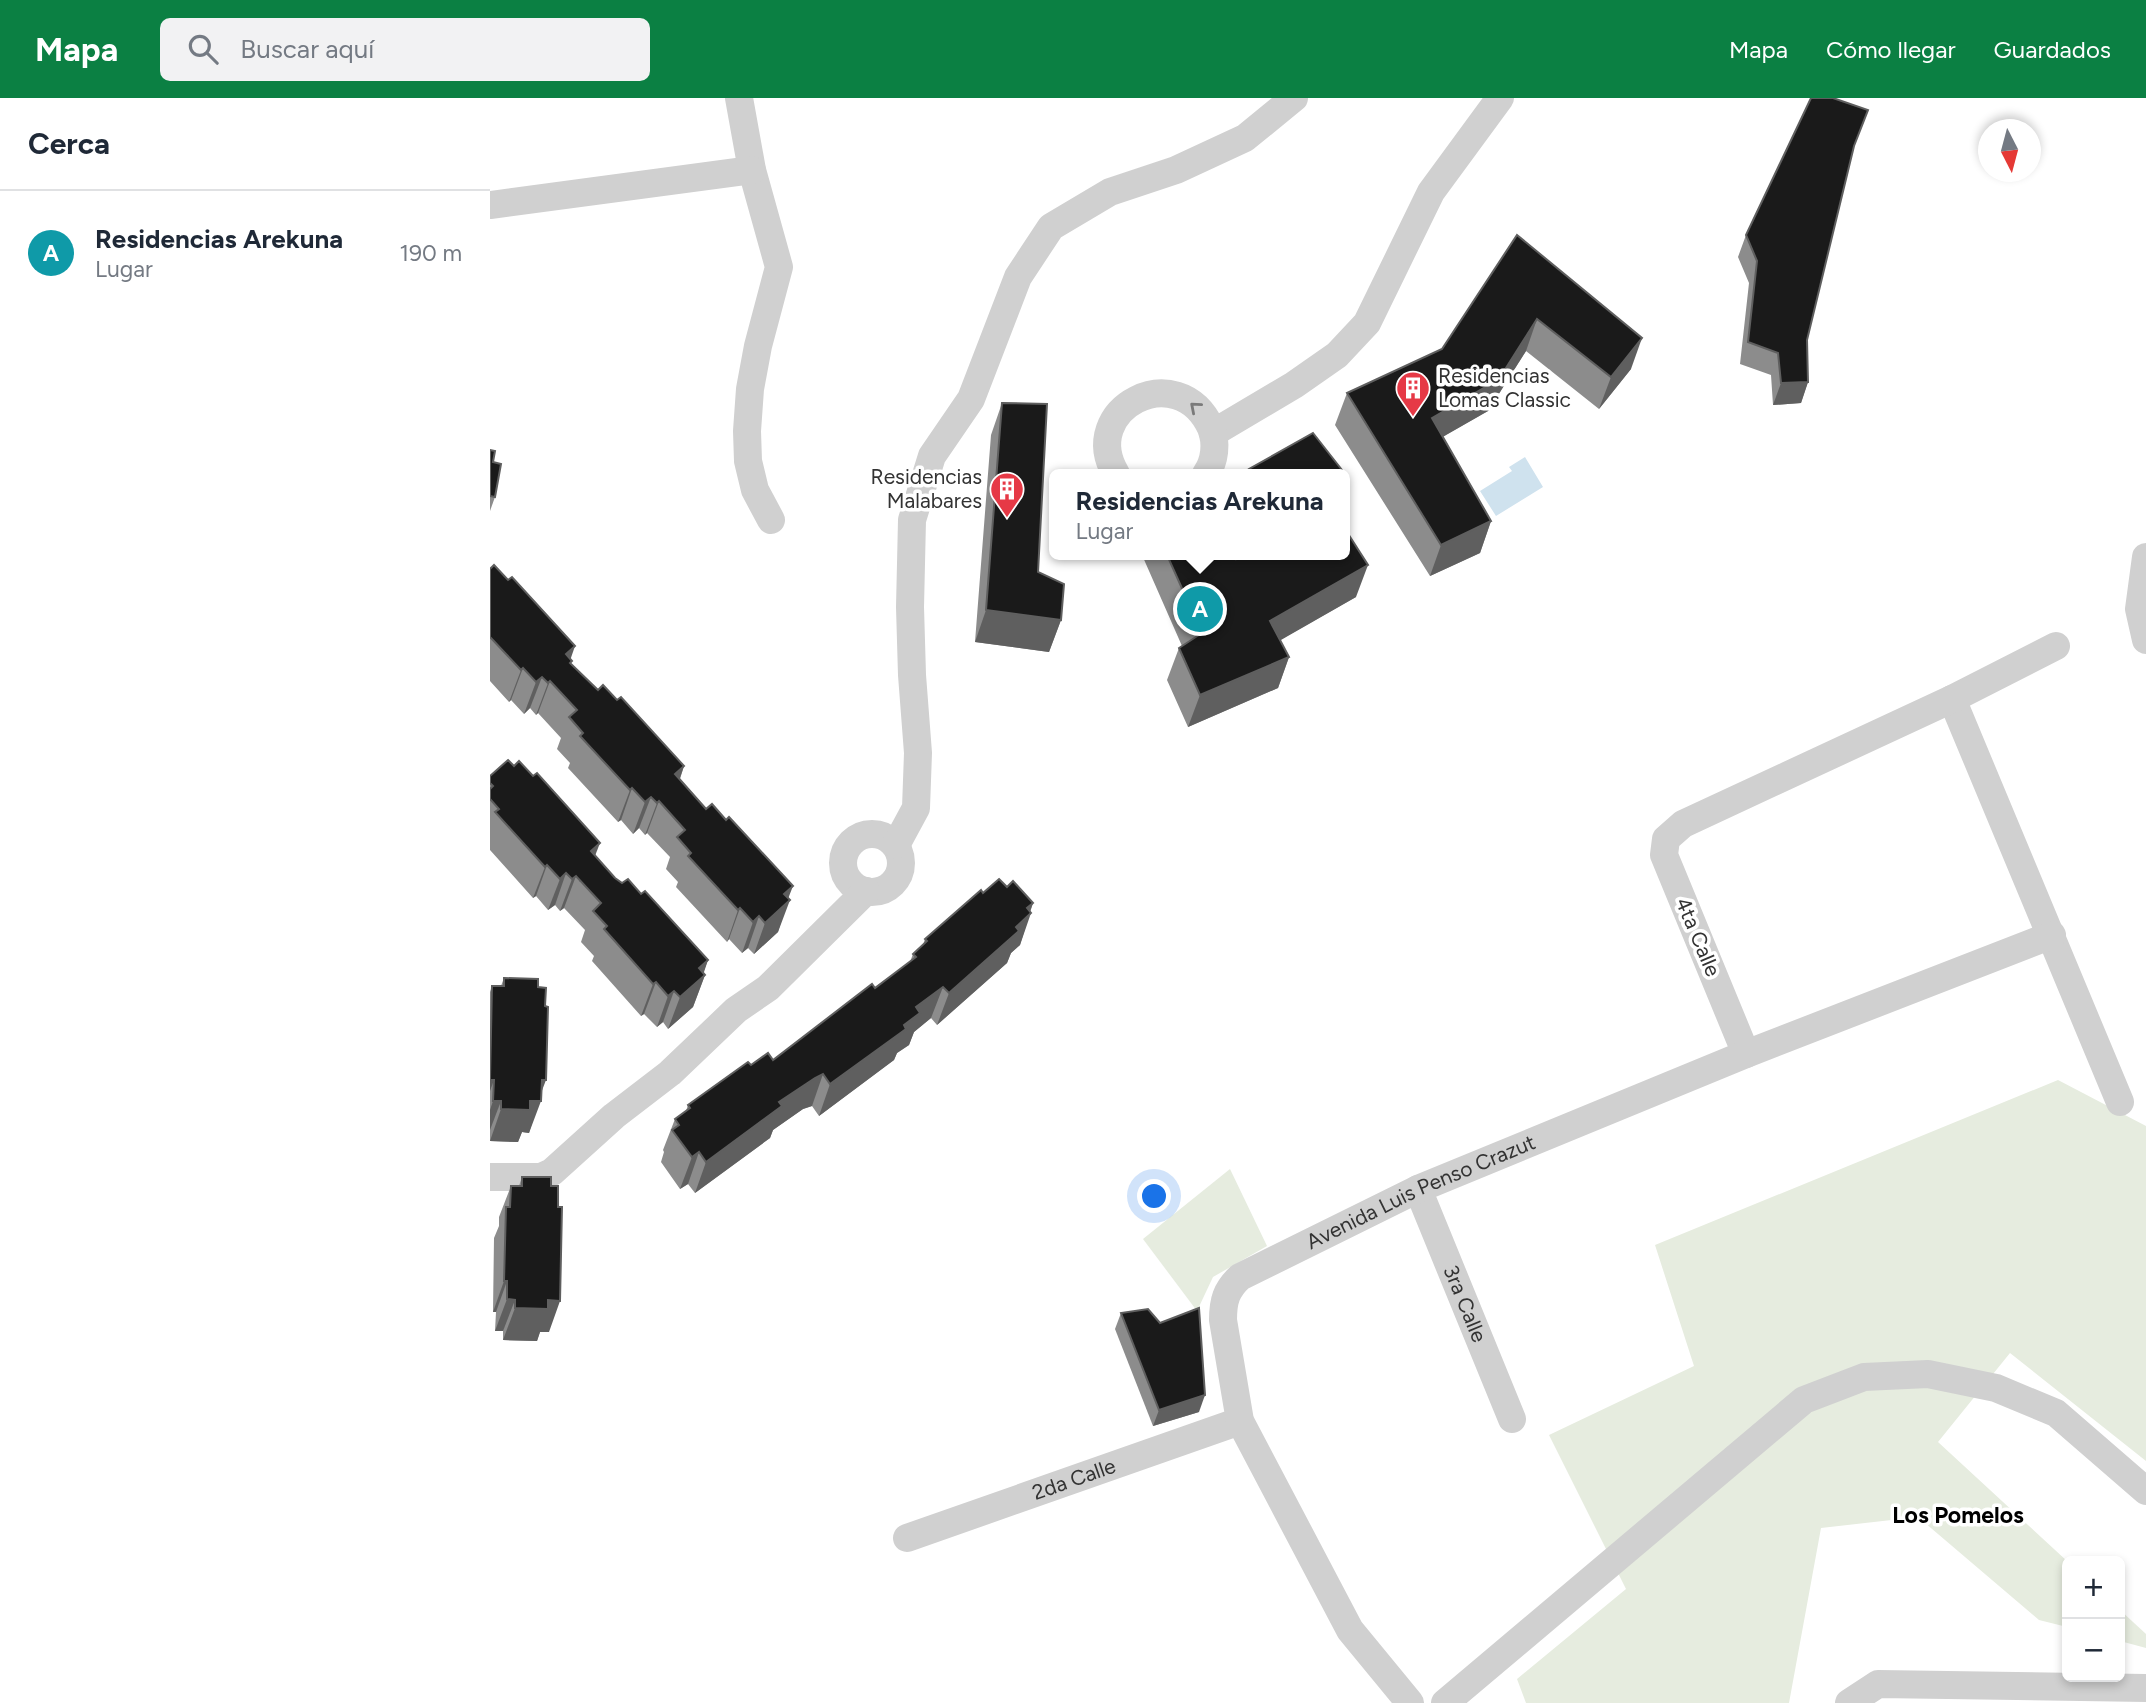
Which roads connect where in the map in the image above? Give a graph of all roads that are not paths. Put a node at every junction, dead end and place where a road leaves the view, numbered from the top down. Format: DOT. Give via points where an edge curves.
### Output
graph roads {
  1 [pos="739,98"];
  2 [pos="1294,98"];
  3 [pos="1500,98"];
  4 [pos="752,170"];
  5 [pos="490,205"];
  6 [pos="1213,433"];
  7 [pos="1113,469"];
  8 [pos="1208,469"];
  9 [pos="771,520"];
  10 [pos="2146,557"];
  11 [pos="2146,640"];
  12 [pos="2056,646"];
  13 [pos="1952,699"];
  14 [pos="897,845"];
  15 [pos="866,891"];
  16 [pos="2052,935"];
  17 [pos="1746,1054"];
  18 [pos="2120,1102"];
  19 [pos="490,1177"];
  20 [pos="1418,1189"];
  21 [pos="1512,1419"];
  22 [pos="1240,1421"];
  23 [pos="2146,1491"];
  24 [pos="907,1538"];
  25 [pos="2143,1693"];
  26 [pos="1410,1703"];
  27 [pos="1445,1703"];
  28 [pos="1849,1703"];
  1 -- 4 [label="street"];
  2 -- 14 [label="street" via="1245,138 1175,170 1110,192 1051,227 1018,277 971,399 932,456 912,520 916,808"];
  3 -- 6 [label="street" via="1426,201 1367,323 1337,355"];
  4 -- 5 [label="street"];
  4 -- 9 [label="street" via="779,267 754,367 747,431 755,490"];
  6 -- 7 [label="street, one-way" via="1194,404 1179,396 1144,395 1129,403 1109,431 1106,442"];
  6 -- 8 [label="street" via="1214,451"];
  10 -- 11 [label="street" via="2139,609"];
  12 -- 13 [label="street"];
  13 -- 16 [label="street"];
  13 -- 17 [label="street, 4ta Calle" via="1683,824 1667,839 1664,855"];
  14 -- 15 [label="street" via="902,863 896,881 880,891"];
  14 -- 15 [label="street" via="880,834 870,834 852,841 846,849 847,878"];
  15 -- 19 [label="street" via="768,988 736,1010 670,1073 552,1172 541,1177"];
  16 -- 17 [label="street, Avenida Luis Penso Crazut"];
  16 -- 18 [label="street"];
  17 -- 20 [label="street, Avenida Luis Penso Crazut"];
  20 -- 21 [label="street, 3ra Calle"];
  20 -- 22 [label="street, Avenida Luis Penso Crazut" via="1240,1277 1228,1288 1223,1320"];
  22 -- 24 [label="street, 2da Calle"];
  22 -- 26 [label="street, Avenida Luis Penso Crazut" via="1350,1630"];
  23 -- 27 [label="street" via="2056,1413 1996,1388 1928,1374 1864,1377 1804,1401"];
  25 -- 28 [label="street" via="1878,1684"];
}
